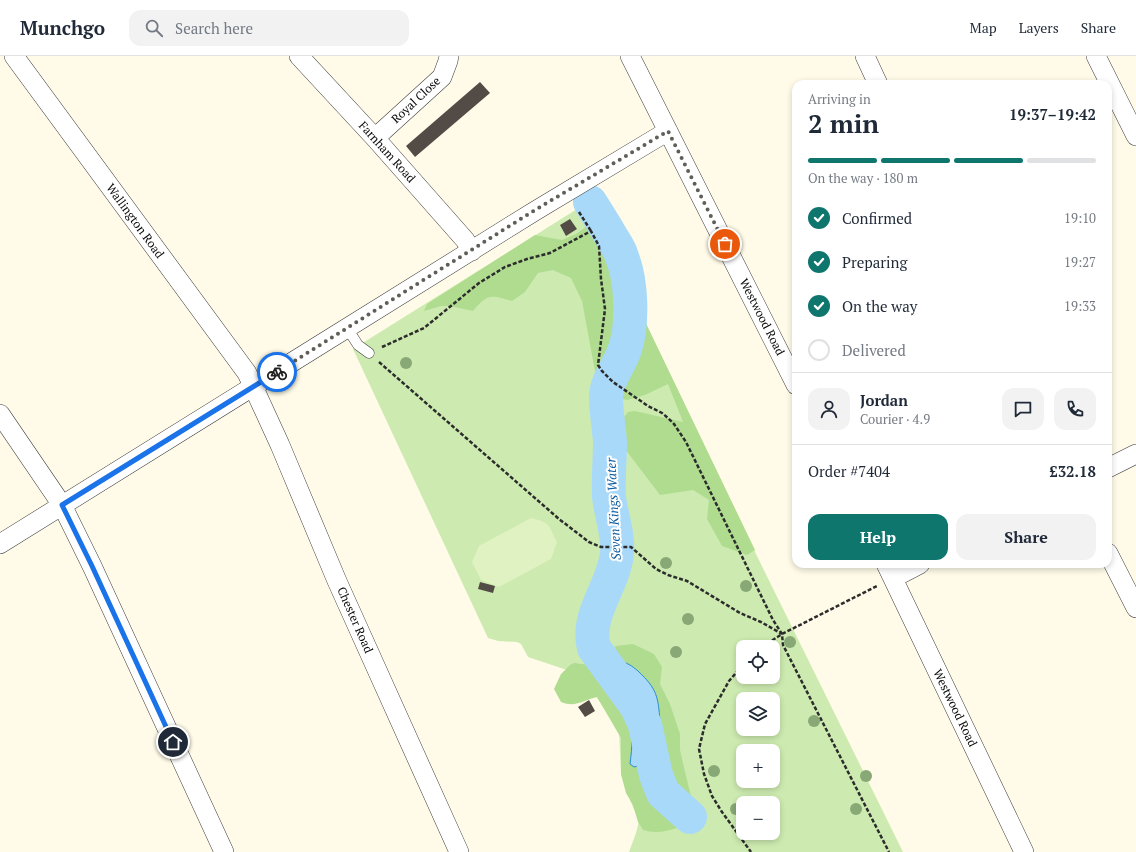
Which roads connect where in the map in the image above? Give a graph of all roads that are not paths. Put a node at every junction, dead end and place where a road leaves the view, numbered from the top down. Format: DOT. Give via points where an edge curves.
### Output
graph roads {
  1 [pos="14,56"];
  2 [pos="299,56"];
  3 [pos="449,56"];
  4 [pos="630,56"];
  5 [pos="865,56"];
  6 [pos="1096,56"];
  7 [pos="876,80"];
  8 [pos="1108,80"];
  9 [pos="1112,88"];
  10 [pos="668,131"];
  11 [pos="1136,136"];
  12 [pos="375,138"];
  13 [pos="472,251"];
  14 [pos="347,328"];
  15 [pos="369,353"];
  16 [pos="792,377"];
  17 [pos="253,387"];
  18 [pos="0,414"];
  19 [pos="1136,454"];
  20 [pos="1112,466"];
  21 [pos="62,505"];
  22 [pos="0,544"];
  23 [pos="1112,561"];
  24 [pos="902,568"];
  25 [pos="889,571"];
  26 [pos="1136,608"];
  27 [pos="224,852"];
  28 [pos="459,852"];
  29 [pos="1024,852"];
  1 -- 17 [label="street, Wallington Road" via="247,373"];
  2 -- 12 [label="street, Farnham Road"];
  3 -- 12 [label="street, Royal Close" via="442,77"];
  4 -- 10 [label="street, Westwood Road"];
  5 -- 7 [label="street"];
  6 -- 8 [label="street"];
  9 -- 11 [label="street"];
  10 -- 13 [label="street" via="535,210"];
  10 -- 16 [label="street, Westwood Road"];
  12 -- 13 [label="street, Farnham Road"];
  13 -- 14 [label="street"];
  14 -- 15 [label="lane" via="358,346"];
  14 -- 17 [label="street"];
  17 -- 21 [label="street"];
  17 -- 28 [label="street, Chester Road"];
  18 -- 21 [label="street"];
  19 -- 20 [label="street"];
  21 -- 22 [label="street"];
  21 -- 27 [label="street"];
  23 -- 26 [label="street"];
  24 -- 25 [label="street"];
  25 -- 29 [label="street, Westwood Road"];
}
